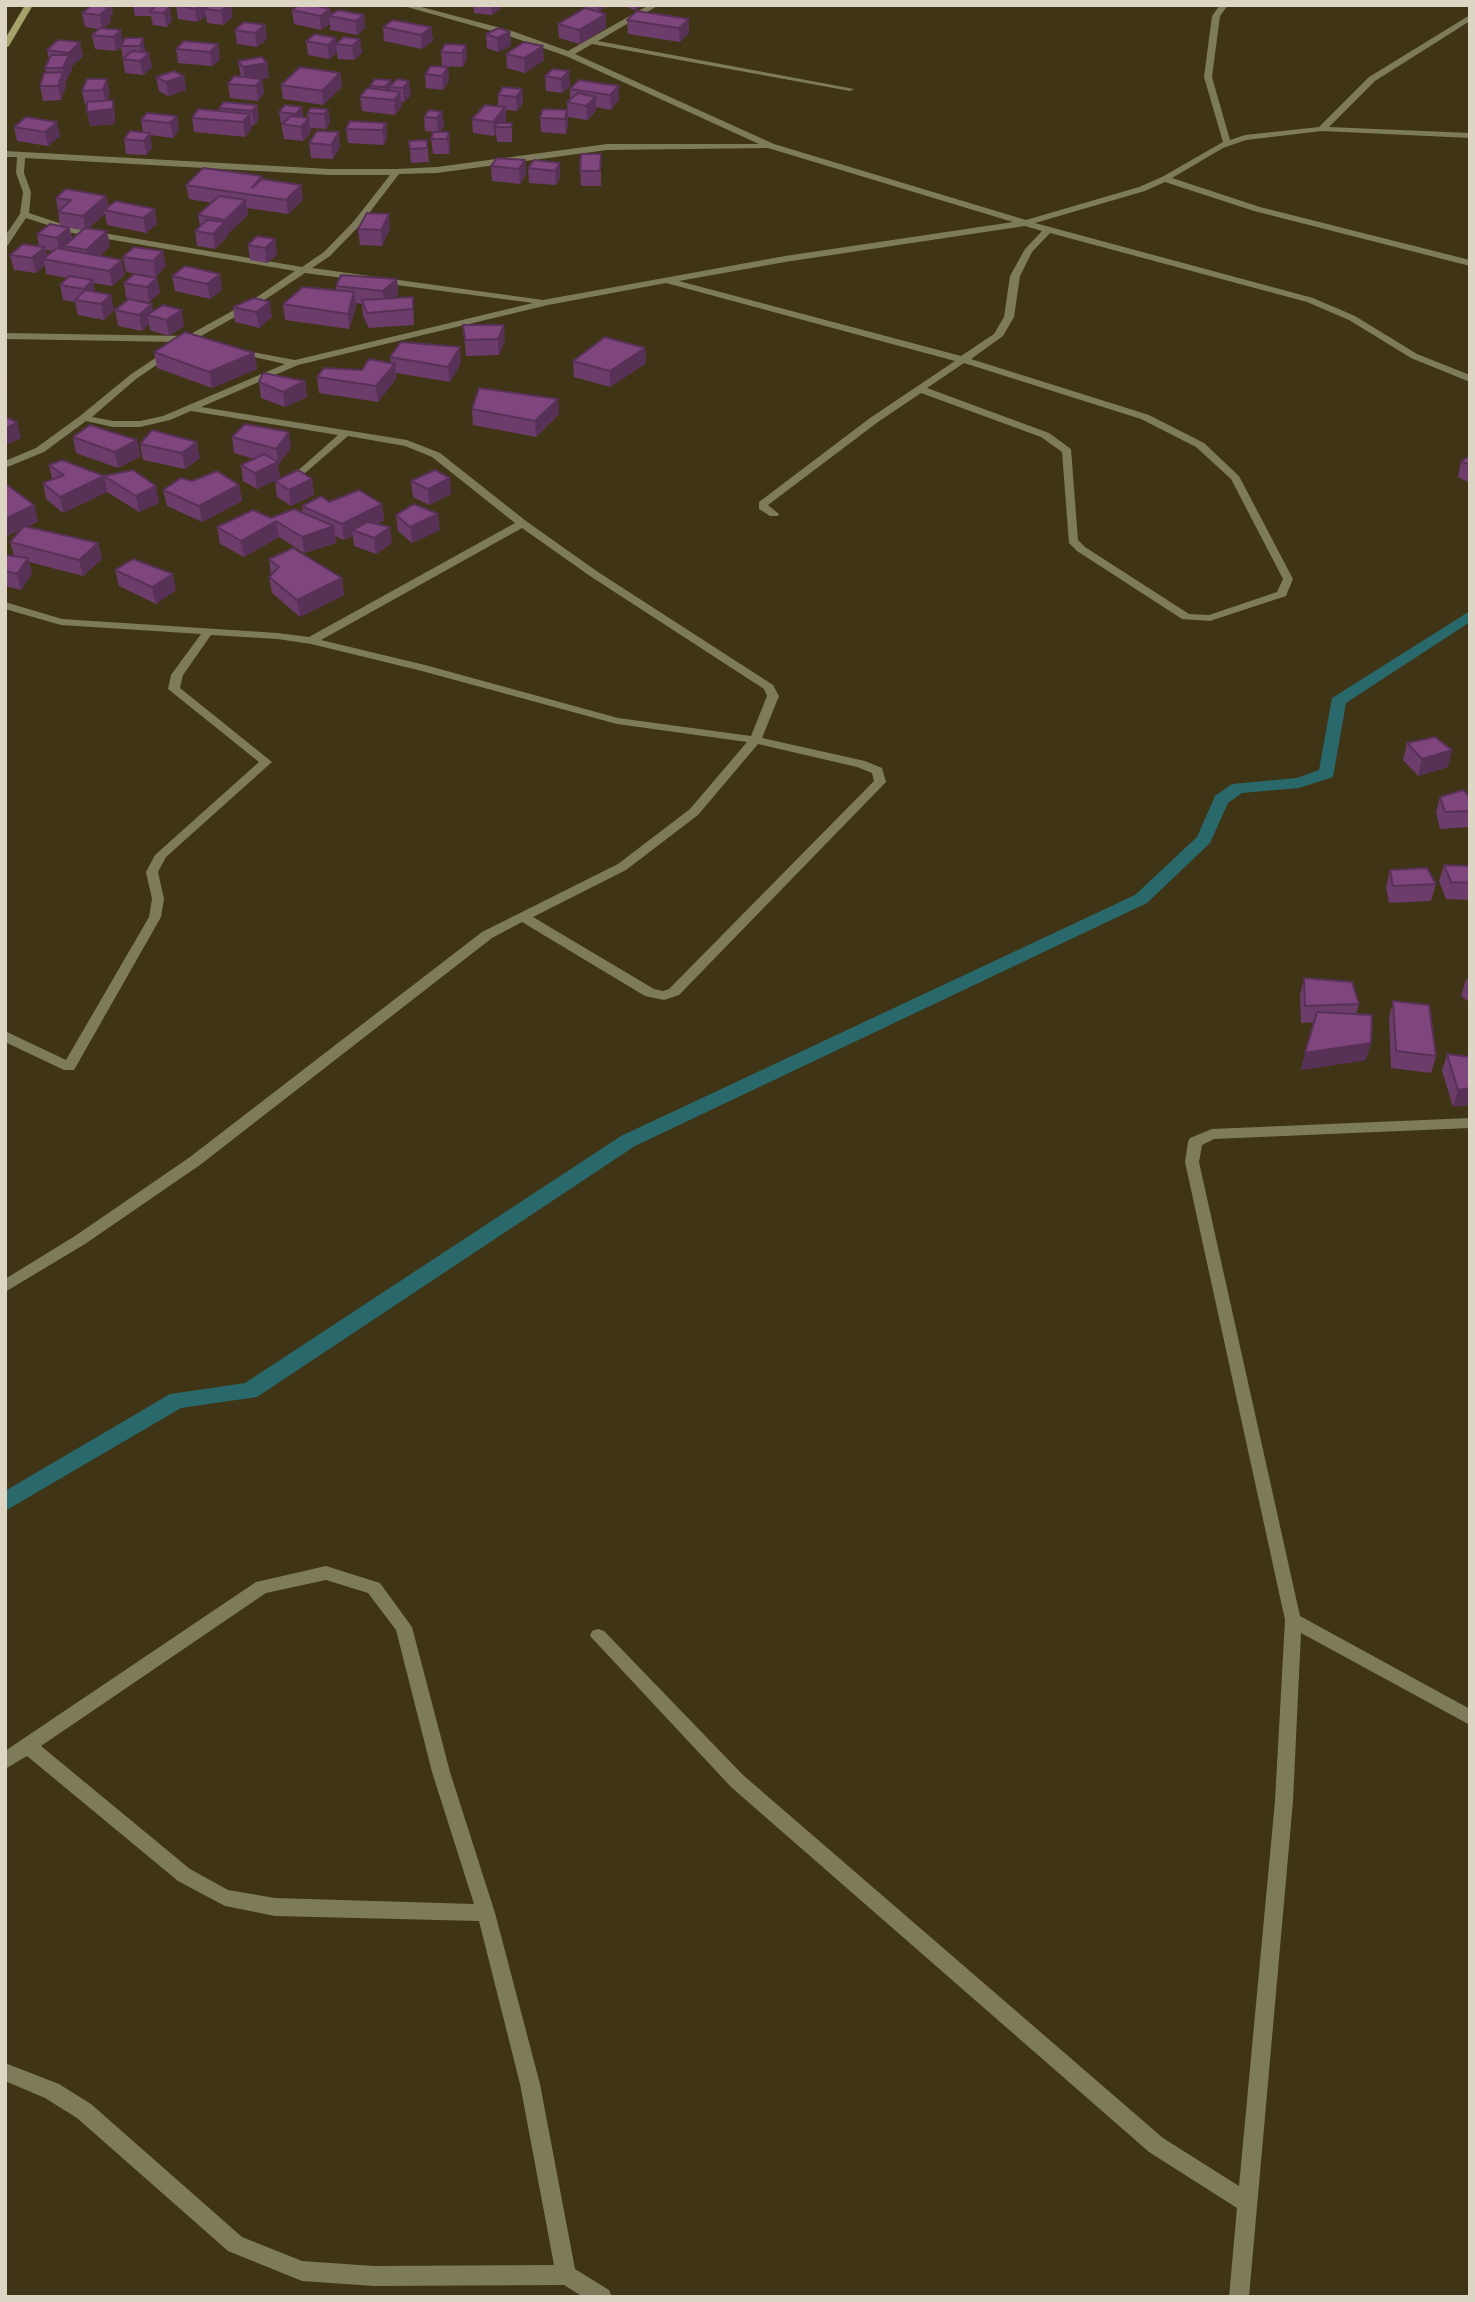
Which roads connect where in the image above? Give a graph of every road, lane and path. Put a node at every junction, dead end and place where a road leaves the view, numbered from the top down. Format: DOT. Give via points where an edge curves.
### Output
graph roads {
  1 [pos="29,5"];
  2 [pos="404,5"];
  3 [pos="655,5"];
  4 [pos="1224,5"];
  5 [pos="1470,17"];
  6 [pos="593,42"];
  7 [pos="5,46"];
  8 [pos="569,54"];
  9 [pos="850,89"];
  10 [pos="1322,129"];
  11 [pos="1470,136"];
  12 [pos="1227,143"];
  13 [pos="771,146"];
  14 [pos="5,154"];
  15 [pos="21,154"];
  16 [pos="396,172"];
  17 [pos="1165,179"];
  18 [pos="24,214"];
  19 [pos="1026,223"];
  20 [pos="1048,230"];
  21 [pos="5,243"];
  22 [pos="1470,263"];
  23 [pos="305,270"];
  24 [pos="664,280"];
  25 [pos="548,302"];
  26 [pos="5,336"];
  27 [pos="189,340"];
  28 [pos="202,342"];
  29 [pos="229,348"];
  30 [pos="964,360"];
  31 [pos="295,363"];
  32 [pos="1470,379"];
  33 [pos="920,389"];
  34 [pos="190,408"];
  35 [pos="84,418"];
  36 [pos="347,432"];
  37 [pos="5,465"];
  38 [pos="298,477"];
  39 [pos="774,514"];
  40 [pos="522,523"];
  41 [pos="5,605"];
  42 [pos="208,632"];
  43 [pos="311,641"];
  44 [pos="755,740"];
  45 [pos="523,917"];
  46 [pos="5,1036"];
  47 [pos="1470,1123"];
  48 [pos="5,1286"];
  49 [pos="1293,1620"];
  50 [pos="598,1636"];
  51 [pos="1470,1718"];
  52 [pos="29,1747"];
  53 [pos="5,1761"];
  54 [pos="486,1913"];
  55 [pos="5,2072"];
  56 [pos="1246,2202"];
  57 [pos="566,2275"];
  58 [pos="602,2297"];
  59 [pos="1239,2297"];
  1 -- 7 [label="main road"];
  2 -- 8 [label="street"];
  3 -- 6 [label="street"];
  4 -- 12 [label="street" via="1216,16 1208,77"];
  5 -- 10 [label="street" via="1372,79"];
  6 -- 8 [label="street"];
  6 -- 9 [label="street"];
  8 -- 13 [label="street"];
  10 -- 11 [label="street"];
  10 -- 12 [label="street"];
  12 -- 17 [label="street"];
  13 -- 16 [label="street" via="607,147"];
  13 -- 19 [label="street"];
  14 -- 15 [label="street"];
  15 -- 16 [label="street"];
  15 -- 18 [label="street" via="20,173 27,192"];
  16 -- 23 [label="street" via="357,223"];
  17 -- 19 [label="street"];
  17 -- 22 [label="street" via="1257,209"];
  18 -- 21 [label="street"];
  18 -- 23 [label="street" via="72,230"];
  19 -- 20 [label="street"];
  19 -- 24 [label="street"];
  20 -- 30 [label="street" via="1028,251 1016,276 1009,317 998,336"];
  20 -- 32 [label="street" via="1310,300 1352,317 1414,356"];
  23 -- 25 [label="street"];
  23 -- 27 [label="street"];
  24 -- 25 [label="street"];
  24 -- 30 [label="street"];
  25 -- 31 [label="street"];
  26 -- 27 [label="street"];
  27 -- 28 [label="street"];
  27 -- 35 [label="street" via="133,377"];
  29 -- 31 [label="street"];
  30 -- 33 [label="street"];
  30 -- 33 [label="street" via="1145,417 1200,445 1235,478 1288,579 1282,594 1210,618 1186,617 1073,541 1067,451 1045,435"];
  31 -- 34 [label="street"];
  33 -- 39 [label="street" via="763,504"];
  34 -- 35 [label="street" via="140,424"];
  34 -- 36 [label="street"];
  35 -- 37 [label="street" via="40,450"];
  36 -- 38 [label="street"];
  36 -- 40 [label="street" via="407,443 436,455"];
  40 -- 43 [label="street"];
  40 -- 44 [label="street" via="769,687 771,707"];
  41 -- 42 [label="street" via="61,622"];
  42 -- 43 [label="street"];
  42 -- 46 [label="street" via="177,675 174,689 267,762 161,855 152,872 158,899 155,917 69,1067"];
  43 -- 44 [label="street" via="617,721"];
  44 -- 45 [label="street" via="694,812 622,867"];
  44 -- 45 [label="street" via="861,764 878,771 880,782 674,992 664,996 650,993"];
  45 -- 48 [label="street" via="487,934 195,1161"];
  47 -- 49 [label="street" via="1212,1134 1195,1142 1192,1163"];
  49 -- 51 [label="street"];
  49 -- 56 [label="street" via="1284,1801"];
  50 -- 56 [label="street" via="737,1781 1156,2145"];
  52 -- 53 [label="street"];
  52 -- 54 [label="street" via="184,1875 225,1898 275,1907"];
  52 -- 54 [label="street" via="262,1587 326,1573 374,1588 404,1627 441,1773"];
  54 -- 57 [label="street" via="530,2084"];
  55 -- 57 [label="street" via="52,2091 84,2111 235,2244 271,2260 302,2271 374,2276"];
  56 -- 59 [label="street"];
  57 -- 58 [label="street"];
}
